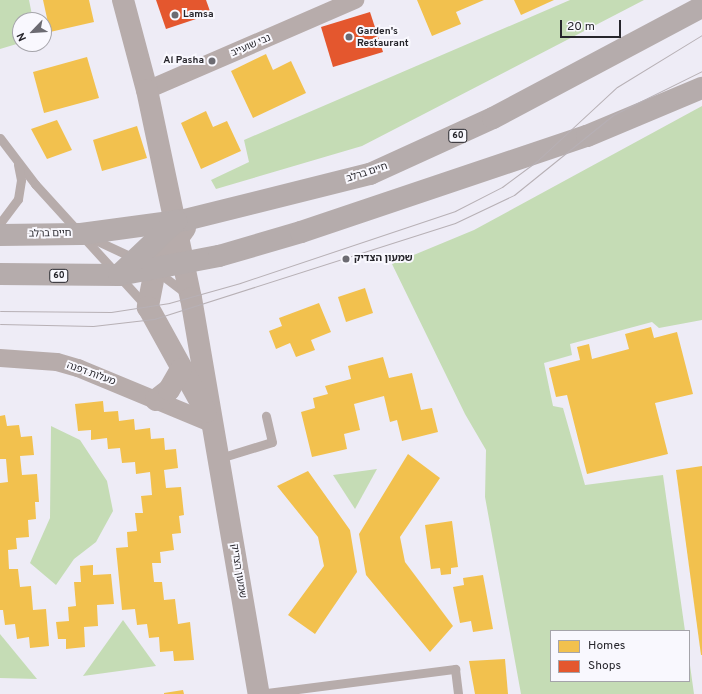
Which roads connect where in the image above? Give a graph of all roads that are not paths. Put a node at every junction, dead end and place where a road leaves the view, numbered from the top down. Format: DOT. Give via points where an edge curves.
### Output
graph roads {
  1 [pos="123,0"];
  2 [pos="355,0"];
  3 [pos="702,7"];
  4 [pos="702,88"];
  5 [pos="147,90"];
  6 [pos="0,138"];
  7 [pos="17,163"];
  8 [pos="0,223"];
  9 [pos="183,225"];
  10 [pos="0,234"];
  11 [pos="81,234"];
  12 [pos="184,264"];
  13 [pos="146,265"];
  14 [pos="0,274"];
  15 [pos="119,275"];
  16 [pos="191,298"];
  17 [pos="148,307"];
  18 [pos="0,358"];
  19 [pos="181,369"];
  20 [pos="156,400"];
  21 [pos="266,416"];
  22 [pos="213,424"];
  23 [pos="220,458"];
  24 [pos="259,694"];
  25 [pos="458,694"];
  1 -- 5 [label="street, שמעון הצדיק"];
  2 -- 5 [label="street, נבי שועייב"];
  3 -- 9 [label="highway, חיים ברלב / 60" via="493,118 402,161 335,184"];
  4 -- 12 [label="highway" via="593,133 446,184 301,232"];
  5 -- 9 [label="street, שמעון הצדיק"];
  6 -- 7 [label="lane"];
  7 -- 8 [label="lane" via="21,180 19,194"];
  7 -- 11 [label="lane"];
  9 -- 11 [label="highway, חיים ברלב / 60"];
  9 -- 12 [label="street, שמעון הצדיק"];
  9 -- 13 [label="highway"];
  10 -- 11 [label="highway, חיים ברלב / 60"];
  11 -- 13 [label="lane"];
  11 -- 15 [label="lane"];
  12 -- 13 [label="highway"];
  12 -- 16 [label="street, שמעון הצדיק"];
  13 -- 15 [label="highway"];
  13 -- 16 [label="lane"];
  13 -- 17 [label="street"];
  14 -- 15 [label="highway, 60"];
  15 -- 17 [label="lane"];
  16 -- 22 [label="street, שמעון הצדיק"];
  17 -- 19 [label="street, שמעון הצדיק"];
  18 -- 20 [label="street, מעלות דפנה" via="64,364"];
  19 -- 20 [label="street" via="169,390"];
  19 -- 22 [label="street, שמעון הצדיק"];
  20 -- 22 [label="street, מעלות דפנה"];
  21 -- 23 [label="lane" via="272,442"];
  22 -- 23 [label="street, שמעון הצדיק"];
  23 -- 24 [label="street, שמעון הצדיק"];
  24 -- 25 [label="lane" via="455,669"];
}
